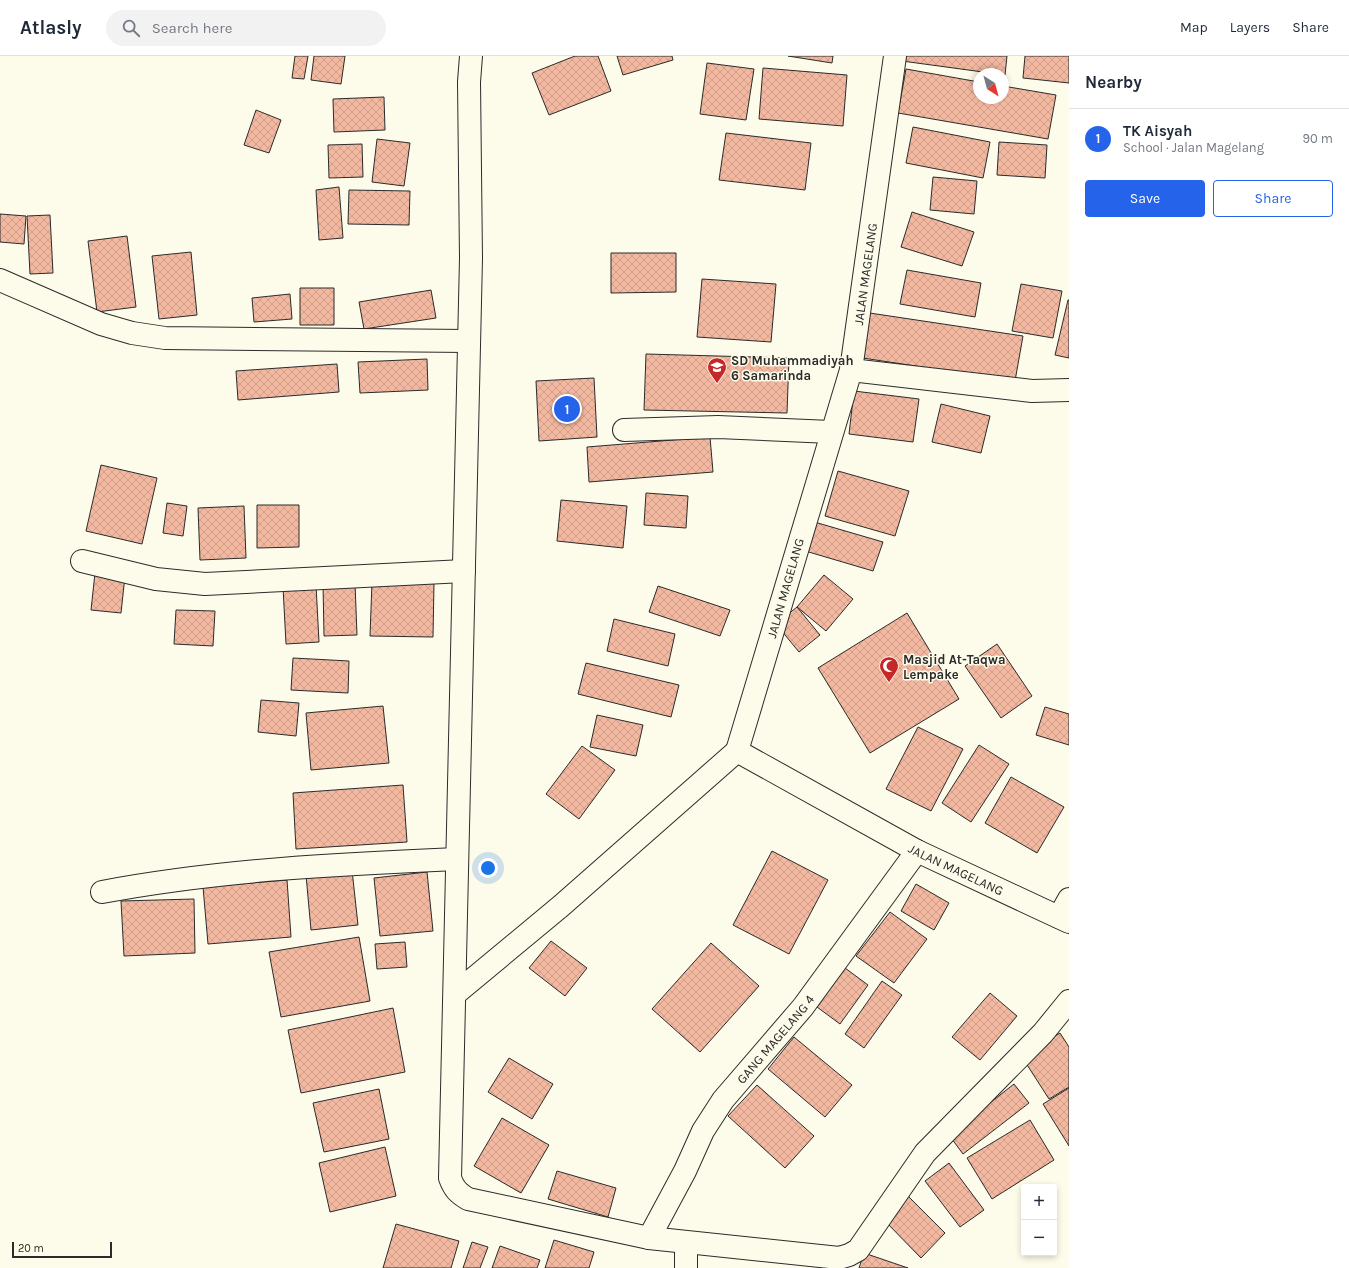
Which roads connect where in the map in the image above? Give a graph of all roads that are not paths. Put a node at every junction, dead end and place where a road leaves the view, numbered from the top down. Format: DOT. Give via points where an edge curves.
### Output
graph roads {
  1 [pos="471,56"];
  2 [pos="895,56"];
  3 [pos="0,280"];
  4 [pos="468,341"];
  5 [pos="851,370"];
  6 [pos="1069,390"];
  7 [pos="624,430"];
  8 [pos="831,432"];
  9 [pos="82,561"];
  10 [pos="464,571"];
  11 [pos="737,751"];
  12 [pos="917,851"];
  13 [pos="457,859"];
  14 [pos="102,892"];
  15 [pos="1066,913"];
  16 [pos="455,994"];
  17 [pos="1069,1001"];
  18 [pos="649,1238"];
  19 [pos="686,1242"];
  20 [pos="686,1268"];
  1 -- 4 [label="street" via="471,258"];
  2 -- 5 [label="street, JALAN MAGELANG" via="894,79"];
  3 -- 4 [label="street" via="101,324 132,333 165,338"];
  4 -- 10 [label="street"];
  5 -- 6 [label="street" via="1032,391"];
  5 -- 8 [label="street, JALAN MAGELANG"];
  7 -- 8 [label="street" via="718,427"];
  8 -- 11 [label="street, JALAN MAGELANG"];
  9 -- 10 [label="street" via="156,579 205,584"];
  10 -- 13 [label="street"];
  11 -- 12 [label="street, JALAN MAGELANG"];
  11 -- 16 [label="street" via="561,906"];
  12 -- 15 [label="street, JALAN MAGELANG"];
  12 -- 18 [label="street, GANG MAGELANG 4" via="803,1007 723,1100 703,1131"];
  13 -- 14 [label="street" via="333,864 220,874"];
  13 -- 16 [label="street"];
  16 -- 18 [label="street" via="450,1178 458,1194 468,1199"];
  17 -- 19 [label="street" via="1043,1033 925,1153 858,1250 839,1258"];
  18 -- 19 [label="street"];
  19 -- 20 [label="street"];
}
